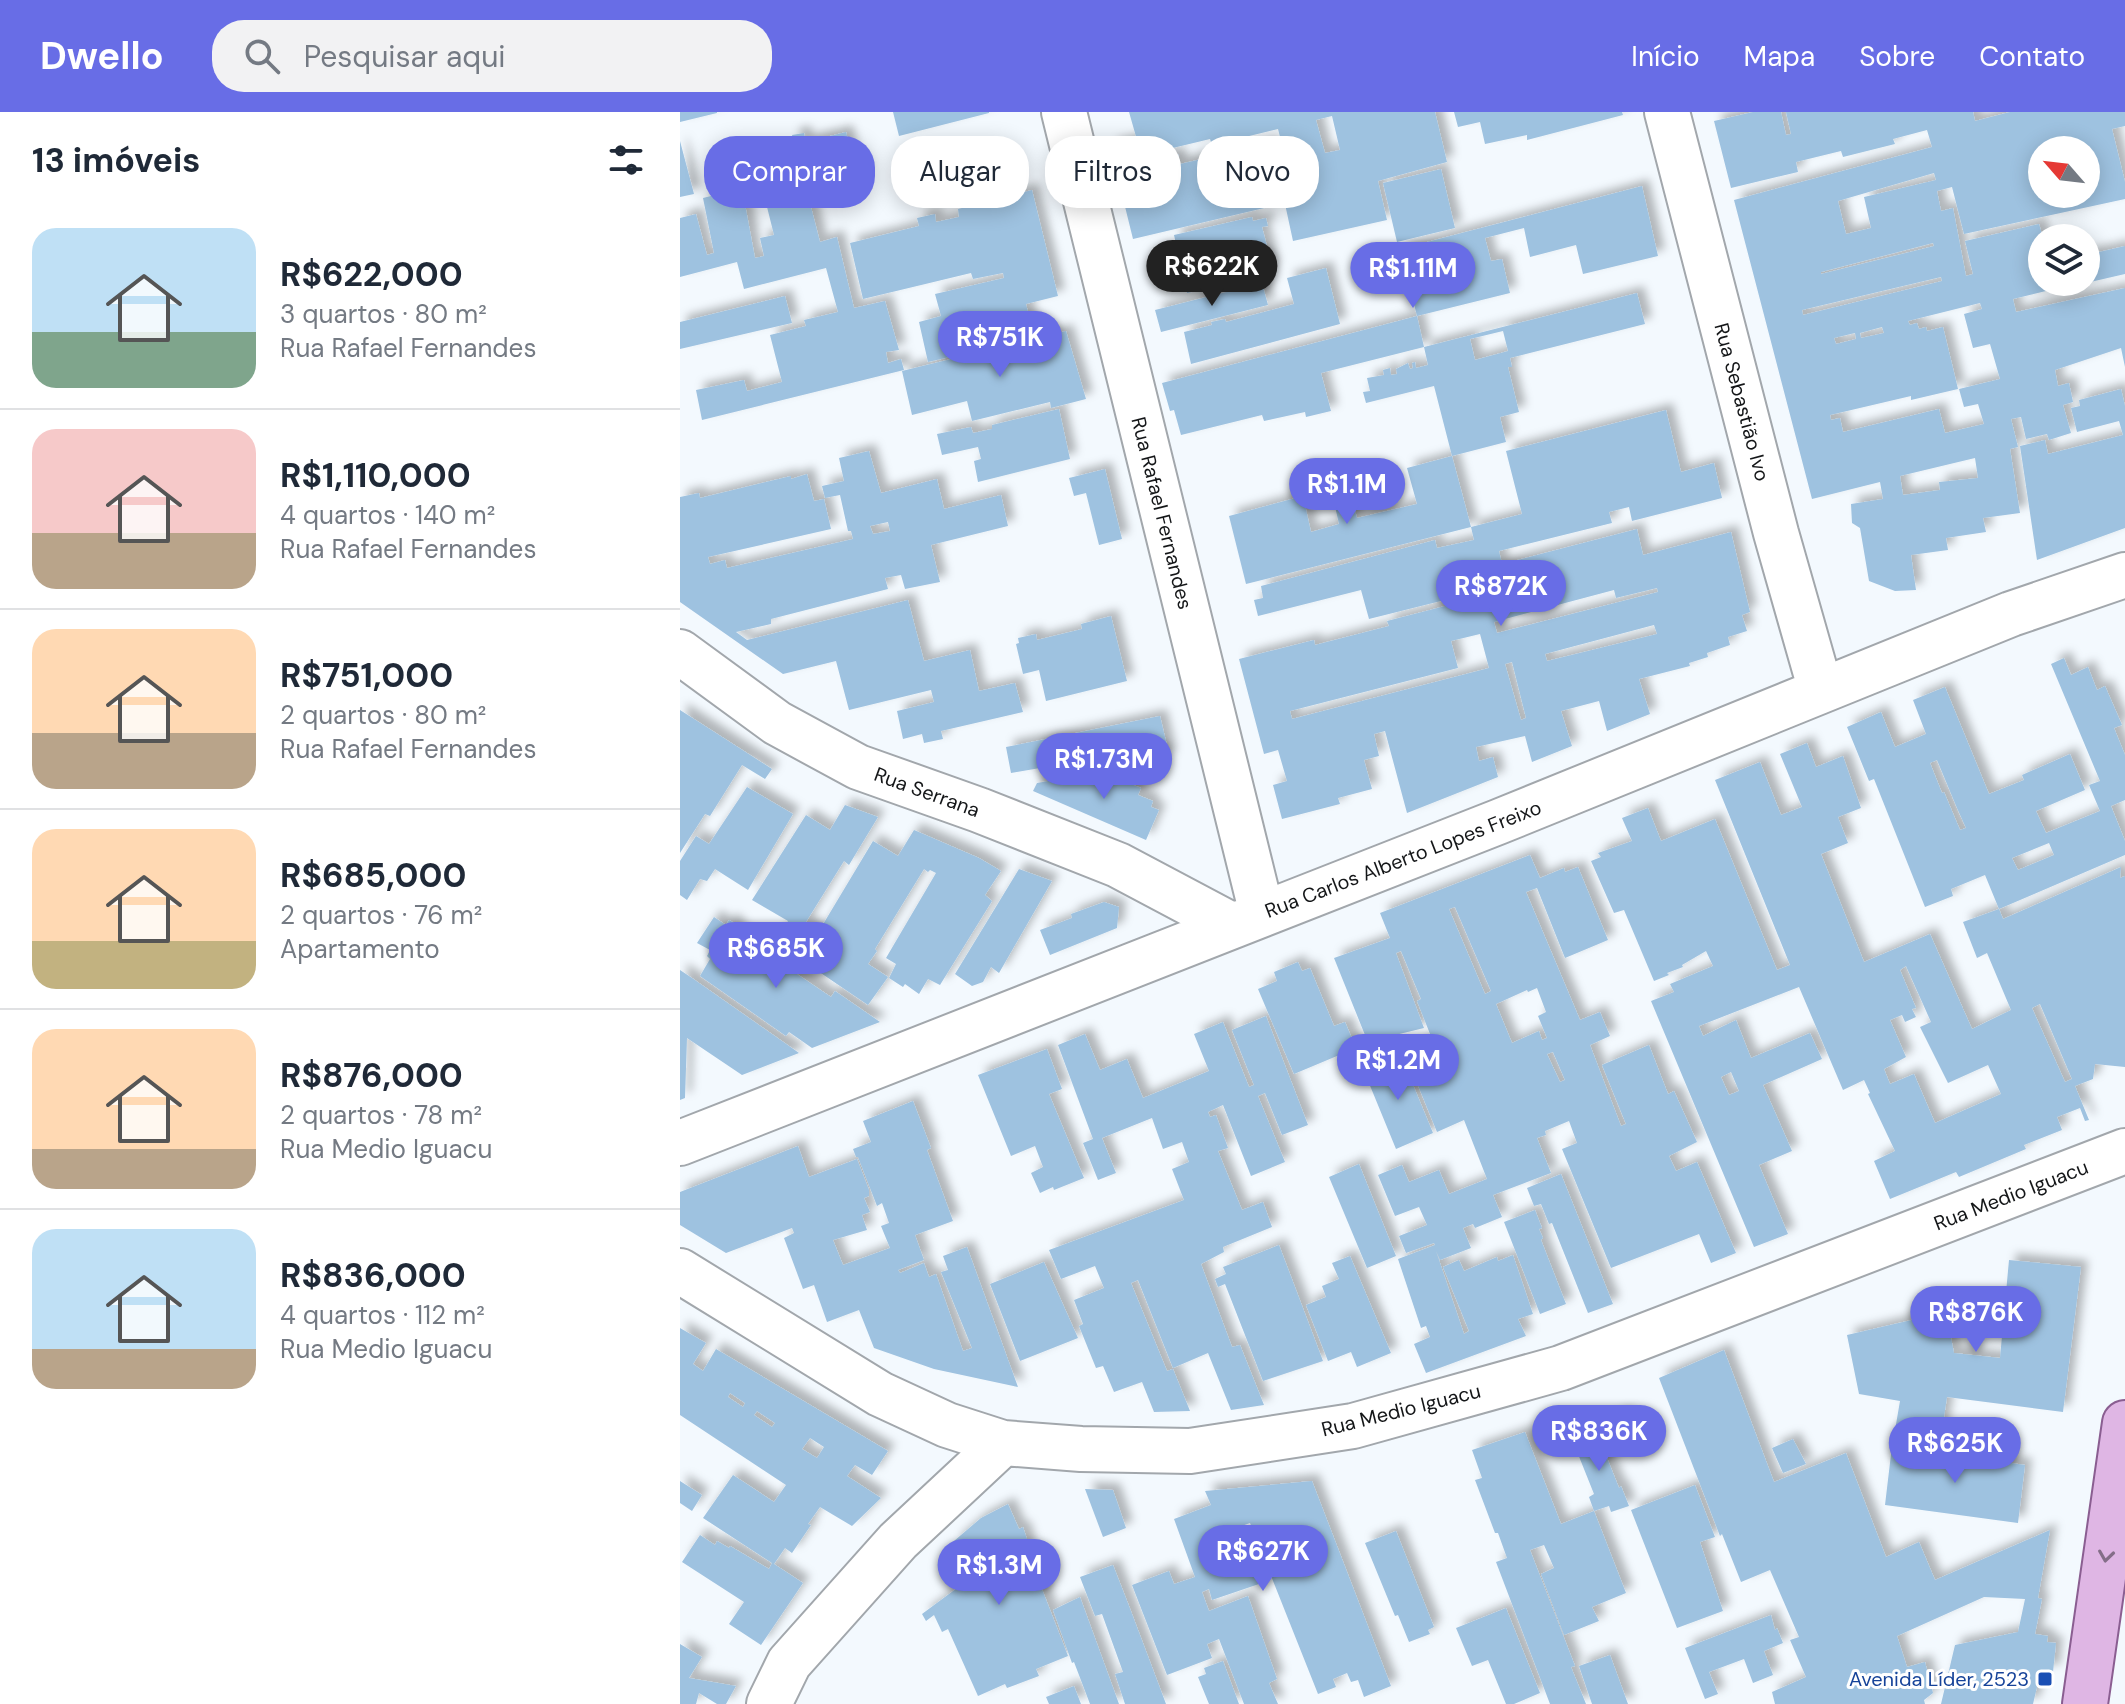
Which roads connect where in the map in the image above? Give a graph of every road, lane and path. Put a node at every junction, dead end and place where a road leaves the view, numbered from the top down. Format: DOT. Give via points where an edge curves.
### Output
graph roads {
  1 [pos="1064,112"];
  2 [pos="1667,112"];
  3 [pos="2125,575"];
  4 [pos="680,652"];
  5 [pos="1821,691"];
  6 [pos="1247,920"];
  7 [pos="680,1143"];
  8 [pos="2125,1151"];
  9 [pos="680,1271"];
  10 [pos="2125,1423"];
  11 [pos="1003,1443"];
  12 [pos="769,1704"];
  13 [pos="2085,1704"];
  1 -- 6 [label="street, Rua Rafael Fernandes"];
  2 -- 5 [label="street, Rua Sebastião Ivo"];
  3 -- 5 [label="street, Rua Carlos Alberto Lopes Freixo" via="2011,614"];
  4 -- 6 [label="street, Rua Serrana" via="777,723 858,767 979,810"];
  5 -- 6 [label="street, Rua Carlos Alberto Lopes Freixo"];
  6 -- 7 [label="street, Rua Carlos Alberto Lopes Freixo"];
  8 -- 11 [label="street, Rua Medio Iguacu" via="1561,1368 1353,1426 1190,1451"];
  9 -- 11 [label="street, Rua Medio Iguacu" via="880,1394 947,1425"];
  10 -- 13 [label="main road, one-way"];
  11 -- 12 [label="street" via="898,1541 789,1663"];
}
